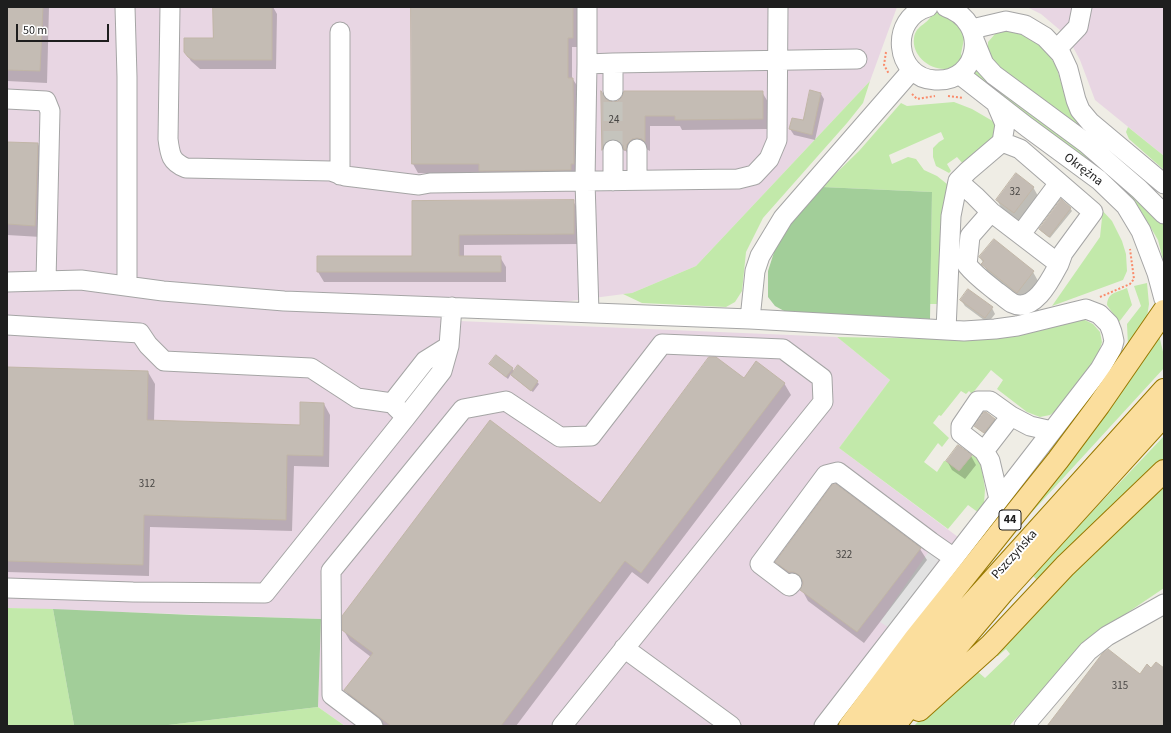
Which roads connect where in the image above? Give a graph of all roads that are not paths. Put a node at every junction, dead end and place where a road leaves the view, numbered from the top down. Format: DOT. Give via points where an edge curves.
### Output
graph roads {
  1 [pos="125,7"];
  2 [pos="170,7"];
  3 [pos="587,7"];
  4 [pos="778,7"];
  5 [pos="1082,7"];
  6 [pos="924,8"];
  7 [pos="951,8"];
  8 [pos="340,32"];
  9 [pos="974,35"];
  10 [pos="1057,49"];
  11 [pos="857,60"];
  12 [pos="778,61"];
  13 [pos="613,63"];
  14 [pos="587,64"];
  15 [pos="912,70"];
  16 [pos="959,74"];
  17 [pos="613,91"];
  18 [pos="7,99"];
  19 [pos="996,103"];
  20 [pos="1002,142"];
  21 [pos="636,149"];
  22 [pos="613,150"];
  23 [pos="340,175"];
  24 [pos="637,180"];
  25 [pos="585,181"];
  26 [pos="612,181"];
  27 [pos="958,181"];
  28 [pos="1058,183"];
  29 [pos="1164,184"];
  30 [pos="991,212"];
  31 [pos="1164,214"];
  32 [pos="1021,234"];
  33 [pos="1059,264"];
  34 [pos="46,281"];
  35 [pos="7,282"];
  36 [pos="127,286"];
  37 [pos="1164,299"];
  38 [pos="452,307"];
  39 [pos="1164,311"];
  40 [pos="589,312"];
  41 [pos="750,319"];
  42 [pos="7,325"];
  43 [pos="946,330"];
  44 [pos="449,346"];
  45 [pos="1164,390"];
  46 [pos="392,403"];
  47 [pos="1164,415"];
  48 [pos="1011,416"];
  49 [pos="406,417"];
  50 [pos="1052,431"];
  51 [pos="984,451"];
  52 [pos="1164,471"];
  53 [pos="999,500"];
  54 [pos="954,558"];
  55 [pos="792,583"];
  56 [pos="7,588"];
  57 [pos="1164,604"];
  58 [pos="624,648"];
  59 [pos="373,726"];
  60 [pos="562,726"];
  61 [pos="731,726"];
  62 [pos="824,726"];
  63 [pos="850,726"];
  64 [pos="873,726"];
  65 [pos="894,726"];
  66 [pos="902,726"];
  67 [pos="1024,726"];
  1 -- 36 [label="street"];
  2 -- 23 [label="street" via="168,139 170,153 177,164 186,168 331,172"];
  3 -- 14 [label="street"];
  4 -- 12 [label="street"];
  5 -- 10 [label="street" via="1078,27"];
  6 -- 15 [label="street" via="912,17 901,37 901,49 905,61"];
  7 -- 9 [label="street, Okrężna" via="964,16"];
  8 -- 23 [label="street"];
  9 -- 10 [label="street" via="1006,20 1035,30"];
  9 -- 16 [label="street" via="974,54"];
  9 -- 31 [label="street, Okrężna" via="984,64 994,75 1086,143"];
  10 -- 29 [label="street" via="1068,69 1078,105 1090,122"];
  11 -- 12 [label="street"];
  12 -- 13 [label="street"];
  12 -- 24 [label="street" via="777,140 769,159 754,175 738,179"];
  13 -- 14 [label="street"];
  13 -- 17 [label="street"];
  14 -- 25 [label="street"];
  15 -- 16 [label="street" via="923,77 935,80 948,79"];
  15 -- 41 [label="street" via="784,218 760,256 755,271"];
  16 -- 19 [label="street, Okrężna"];
  18 -- 34 [label="street" via="46,101 50,111"];
  19 -- 20 [label="street" via="1005,124"];
  19 -- 37 [label="street, Okrężna" via="1099,180 1126,206 1142,231"];
  20 -- 27 [label="street"];
  20 -- 28 [label="street" via="1020,149"];
  21 -- 24 [label="street"];
  22 -- 26 [label="street"];
  23 -- 25 [label="street" via="419,185 430,182"];
  24 -- 26 [label="street"];
  25 -- 26 [label="street"];
  25 -- 40 [label="street"];
  27 -- 30 [label="street"];
  27 -- 43 [label="street" via="951,216"];
  28 -- 32 [label="street"];
  28 -- 33 [label="street" via="1093,212 1063,253"];
  30 -- 32 [label="street"];
  30 -- 33 [label="street" via="970,236 967,265 975,276 1013,303 1025,304 1035,301"];
  32 -- 33 [label="street"];
  34 -- 35 [label="street"];
  34 -- 36 [label="street" via="81,280"];
  36 -- 38 [label="street" via="284,301"];
  38 -- 40 [label="street"];
  38 -- 44 [label="street"];
  39 -- 63 [label="main road, 44" via="1058,460 915,639"];
  40 -- 41 [label="street"];
  41 -- 43 [label="street"];
  42 -- 46 [label="street" via="140,333 148,346 164,361 311,368 357,398"];
  43 -- 50 [label="street" via="1017,326 1086,309 1099,314 1111,328 1114,341 1112,348 1100,370"];
  44 -- 46 [label="street" via="425,361"];
  44 -- 49 [label="street" via="442,371"];
  45 -- 64 [label="main road, Pszczyńska" via="954,623"];
  46 -- 49 [label="street"];
  47 -- 65 [label="main road, Pszczyńska" via="1002,592"];
  48 -- 50 [label="street" via="1030,426"];
  48 -- 51 [label="street"];
  48 -- 51 [label="street" via="990,401 978,401 961,426 961,433"];
  49 -- 56 [label="street" via="265,593"];
  50 -- 53 [label="street"];
  51 -- 53 [label="street" via="990,462"];
  52 -- 66 [label="main road" via="1065,566 990,646"];
  53 -- 54 [label="street"];
  54 -- 55 [label="street" via="838,472 826,475 760,564 789,586"];
  54 -- 62 [label="street"];
  57 -- 67 [label="street" via="1107,636 1088,652"];
  58 -- 59 [label="street" via="823,402 822,378 783,349 662,344 591,436 560,437 506,401 463,409 331,571 332,695"];
  58 -- 60 [label="street"];
  58 -- 61 [label="street"];
}
